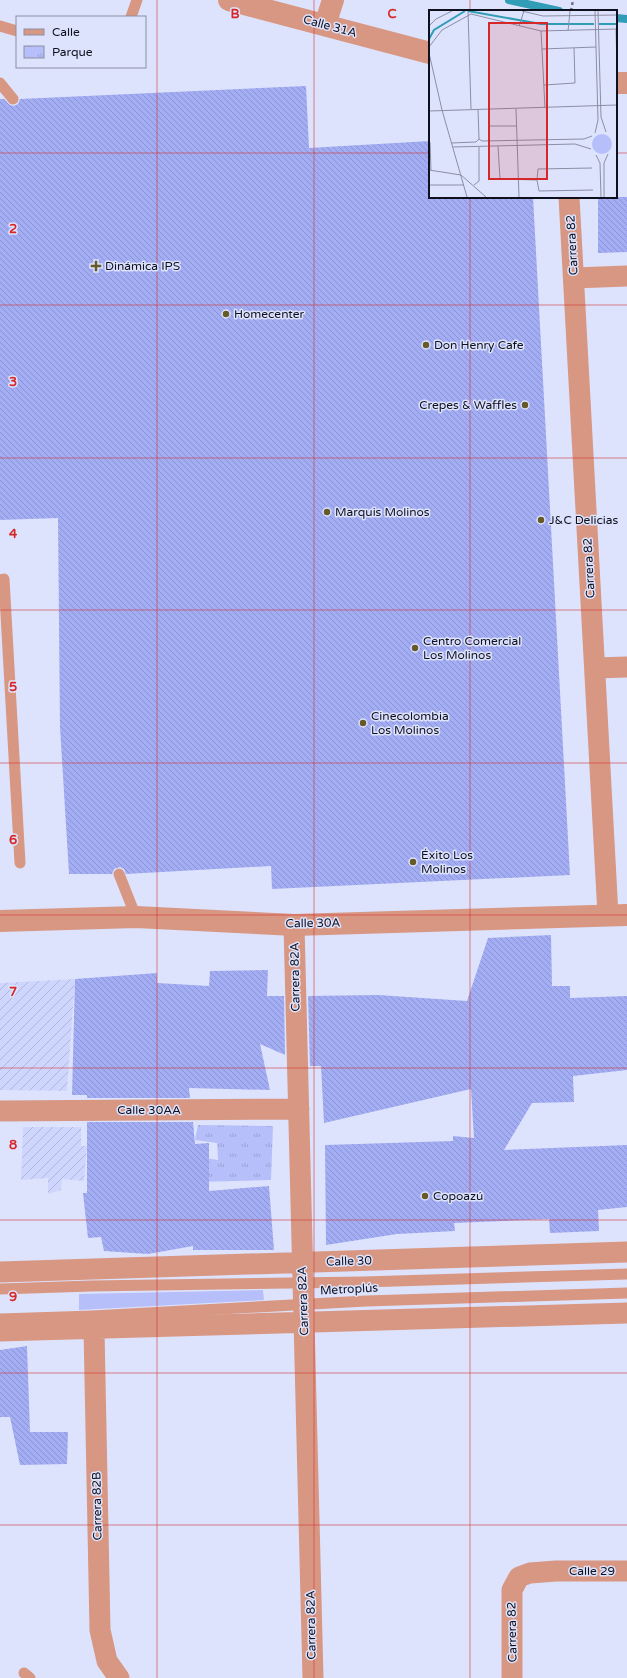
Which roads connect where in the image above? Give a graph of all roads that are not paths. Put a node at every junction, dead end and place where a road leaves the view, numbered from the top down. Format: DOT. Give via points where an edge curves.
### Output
graph roads {
  1 [pos="137,0"];
  2 [pos="229,0"];
  3 [pos="329,12"];
  4 [pos="131,16"];
  5 [pos="0,26"];
  6 [pos="16,31"];
  7 [pos="429,53"];
  8 [pos="0,83"];
  9 [pos="13,99"];
  10 [pos="569,198"];
  11 [pos="627,276"];
  12 [pos="574,278"];
  13 [pos="0,580"];
  14 [pos="627,667"];
  15 [pos="595,668"];
  16 [pos="20,863"];
  17 [pos="119,874"];
  18 [pos="617,915"];
  19 [pos="136,917"];
  20 [pos="0,921"];
  21 [pos="294,925"];
  22 [pos="299,1110"];
  23 [pos="0,1111"];
  24 [pos="627,1252"];
  25 [pos="302,1263"];
  26 [pos="0,1272"];
  27 [pos="627,1274"];
  28 [pos="303,1283"];
  29 [pos="0,1289"];
  30 [pos="627,1293"];
  31 [pos="304,1313"];
  32 [pos="627,1313"];
  33 [pos="0,1319"];
  34 [pos="94,1329"];
  35 [pos="0,1331"];
  36 [pos="556,1571"];
  37 [pos="627,1571"];
  38 [pos="119,1678"];
  39 [pos="313,1678"];
  40 [pos="512,1678"];
  1 -- 4 [label="lane"];
  2 -- 3 [label="street, Calle 31A"];
  3 -- 7 [label="street, Calle 31A"];
  5 -- 6 [label="lane"];
  8 -- 9 [label="lane"];
  10 -- 12 [label="street, Carrera 82"];
  11 -- 12 [label="street"];
  12 -- 15 [label="street, Carrera 82"];
  13 -- 16 [label="lane" via="4,579"];
  14 -- 15 [label="street"];
  15 -- 18 [label="street, Carrera 82"];
  17 -- 19 [label="lane"];
  18 -- 21 [label="street, Calle 30A"];
  19 -- 20 [label="street, Calle 30A"];
  19 -- 21 [label="street, Calle 30A"];
  21 -- 22 [label="street, Carrera 82A"];
  22 -- 23 [label="street, Calle 30AA"];
  22 -- 25 [label="street, Carrera 82A"];
  24 -- 25 [label="street, Calle 30"];
  25 -- 26 [label="street, Calle 30"];
  25 -- 28 [label="street, Carrera 82A"];
  27 -- 28 [label="lane, Metroplús"];
  28 -- 29 [label="lane, Metroplús"];
  28 -- 31 [label="street, Carrera 82A"];
  30 -- 31 [label="lane, Metroplús"];
  31 -- 32 [label="street"];
  31 -- 33 [label="lane, Metroplús"];
  31 -- 34 [label="street"];
  31 -- 39 [label="street, Carrera 82A"];
  34 -- 35 [label="street"];
  34 -- 38 [label="street, Carrera 82B" via="100,1630 107,1661"];
  36 -- 37 [label="street, Calle 29"];
  36 -- 40 [label="street, Carrera 82" via="530,1573 519,1577 512,1590"];
}
